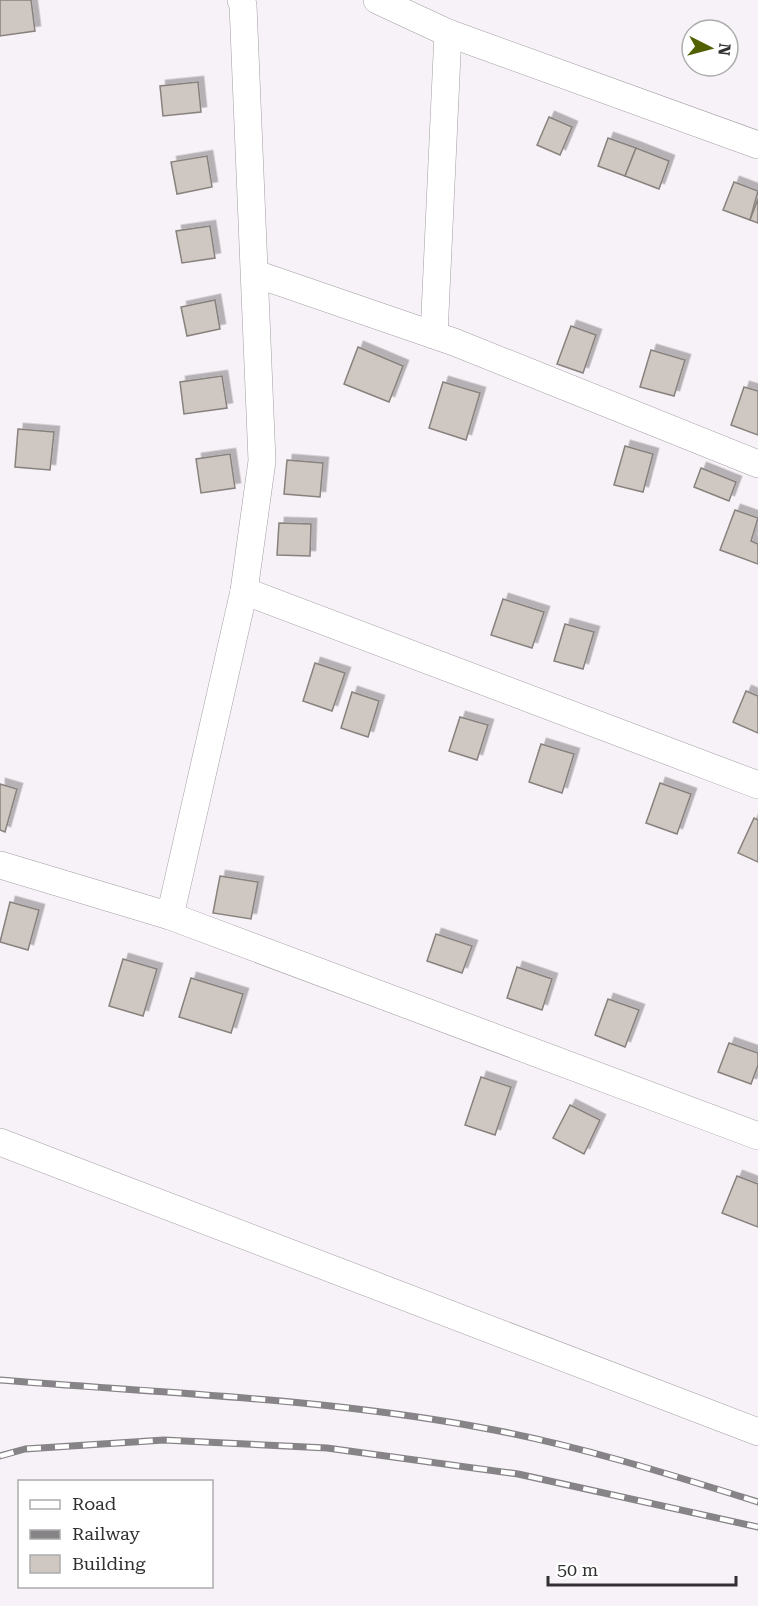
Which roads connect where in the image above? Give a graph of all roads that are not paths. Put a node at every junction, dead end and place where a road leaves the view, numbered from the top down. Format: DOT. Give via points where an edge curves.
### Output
graph roads {
  1 [pos="241,0"];
  2 [pos="377,0"];
  3 [pos="448,33"];
  4 [pos="758,145"];
  5 [pos="256,274"];
  6 [pos="434,335"];
  7 [pos="758,464"];
  8 [pos="244,591"];
  9 [pos="758,785"];
  10 [pos="0,865"];
  11 [pos="170,916"];
  12 [pos="758,1136"];
  13 [pos="0,1142"];
  14 [pos="758,1432"];
  1 -- 5 [label="street"];
  2 -- 3 [label="street"];
  3 -- 4 [label="street"];
  3 -- 6 [label="street"];
  5 -- 6 [label="street"];
  5 -- 8 [label="street" via="262,461"];
  6 -- 7 [label="street"];
  8 -- 9 [label="street"];
  8 -- 11 [label="street"];
  10 -- 11 [label="street"];
  11 -- 12 [label="street"];
  13 -- 14 [label="street"];
}
